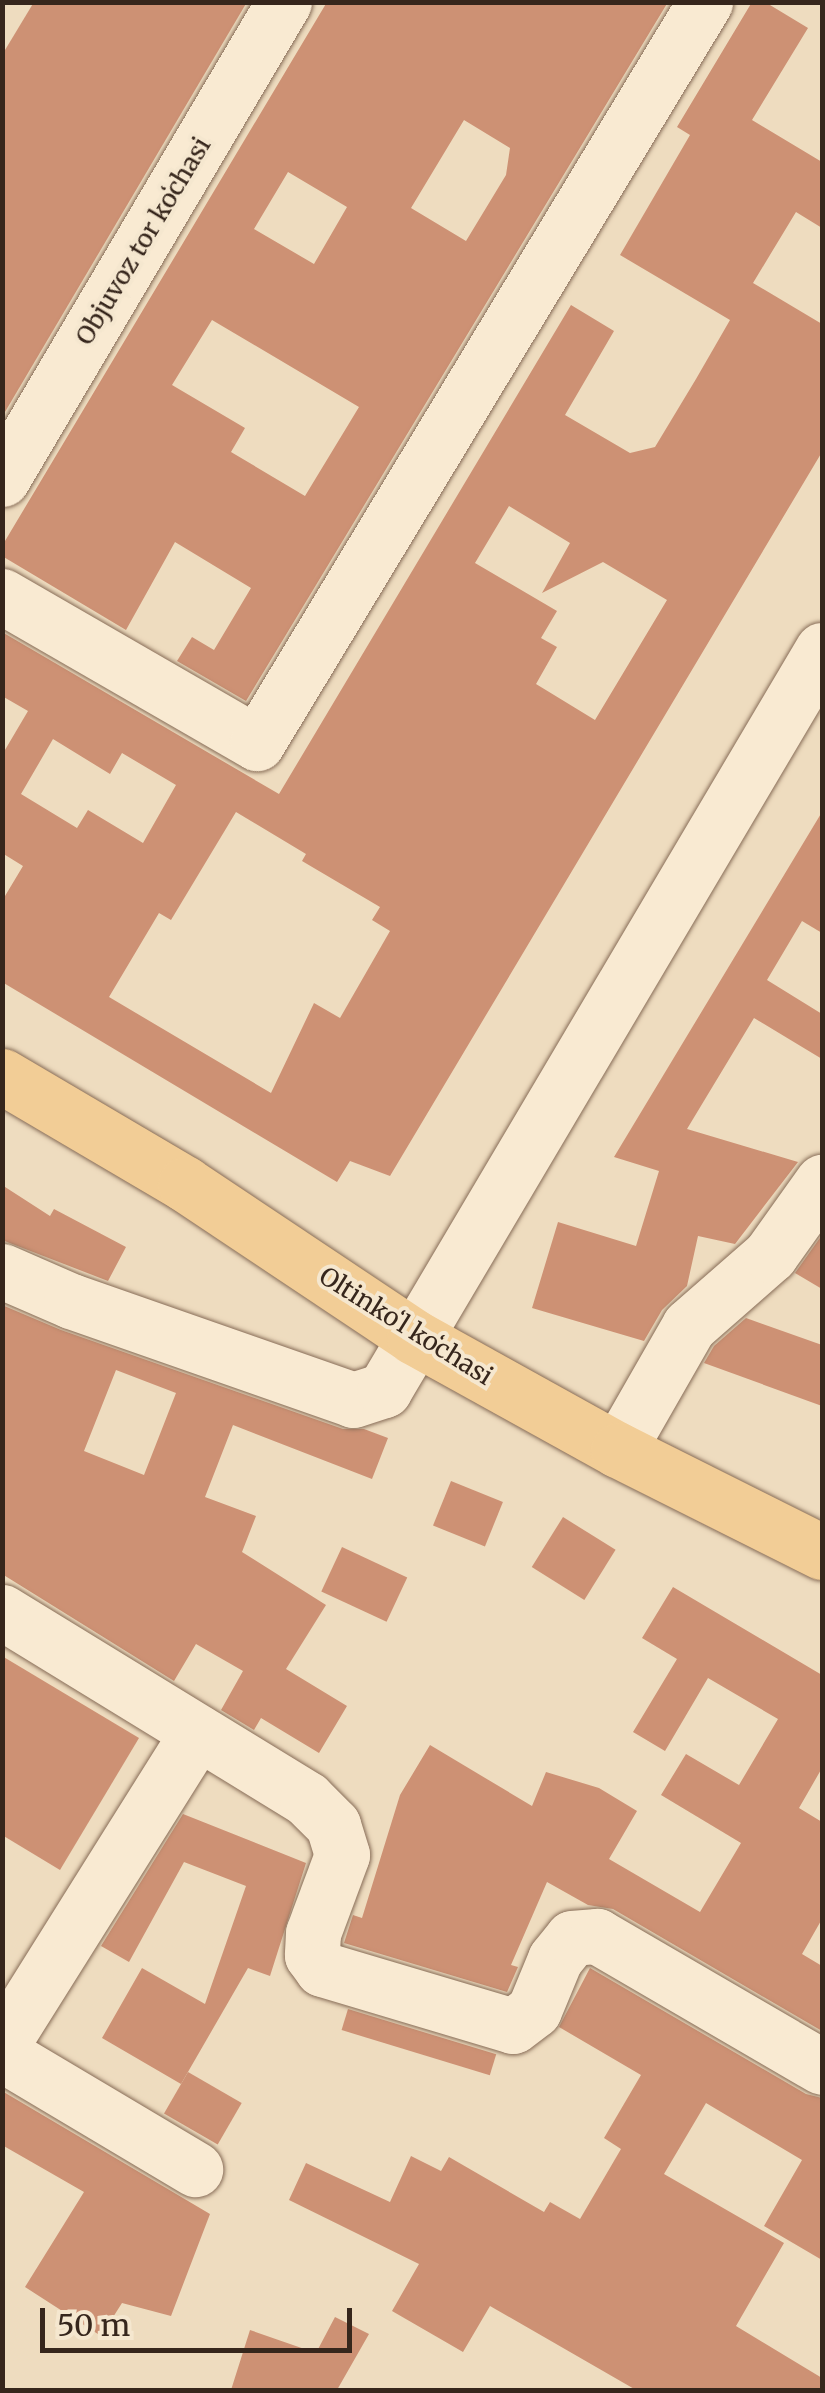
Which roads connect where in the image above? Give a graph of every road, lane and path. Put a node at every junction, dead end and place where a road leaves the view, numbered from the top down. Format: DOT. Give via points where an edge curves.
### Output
graph roads {
  1 [pos="284,2"];
  2 [pos="705,2"];
  3 [pos="2,479"];
  4 [pos="2,596"];
  5 [pos="822,650"];
  6 [pos="2,1076"];
  7 [pos="822,1182"];
  8 [pos="2,1271"];
  9 [pos="414,1337"];
  10 [pos="618,1450"];
  11 [pos="822,1552"];
  12 [pos="2,1612"];
  13 [pos="198,1732"];
  14 [pos="2,2044"];
  15 [pos="2,2054"];
  16 [pos="822,2067"];
  17 [pos="196,2169"];
  1 -- 3 [label="street, Objuvoz tor koʻchasi"];
  2 -- 4 [label="street" via="257,743"];
  5 -- 9 [label="street"];
  6 -- 9 [label="main road, Oltinkoʻl koʻchasi" via="185,1184"];
  7 -- 10 [label="street" via="770,1256 689,1326"];
  8 -- 9 [label="street" via="123,1321 353,1400 384,1390"];
  9 -- 10 [label="main road, Oltinkoʻl koʻchasi"];
  10 -- 11 [label="main road, Oltinkoʻl koʻchasi"];
  12 -- 13 [label="street"];
  13 -- 14 [label="street"];
  13 -- 16 [label="street" via="307,1799 333,1825 342,1855 313,1933 312,1955 322,1969 514,2026 534,2010 555,1959 572,1938 598,1936"];
  15 -- 17 [label="street"];
}
